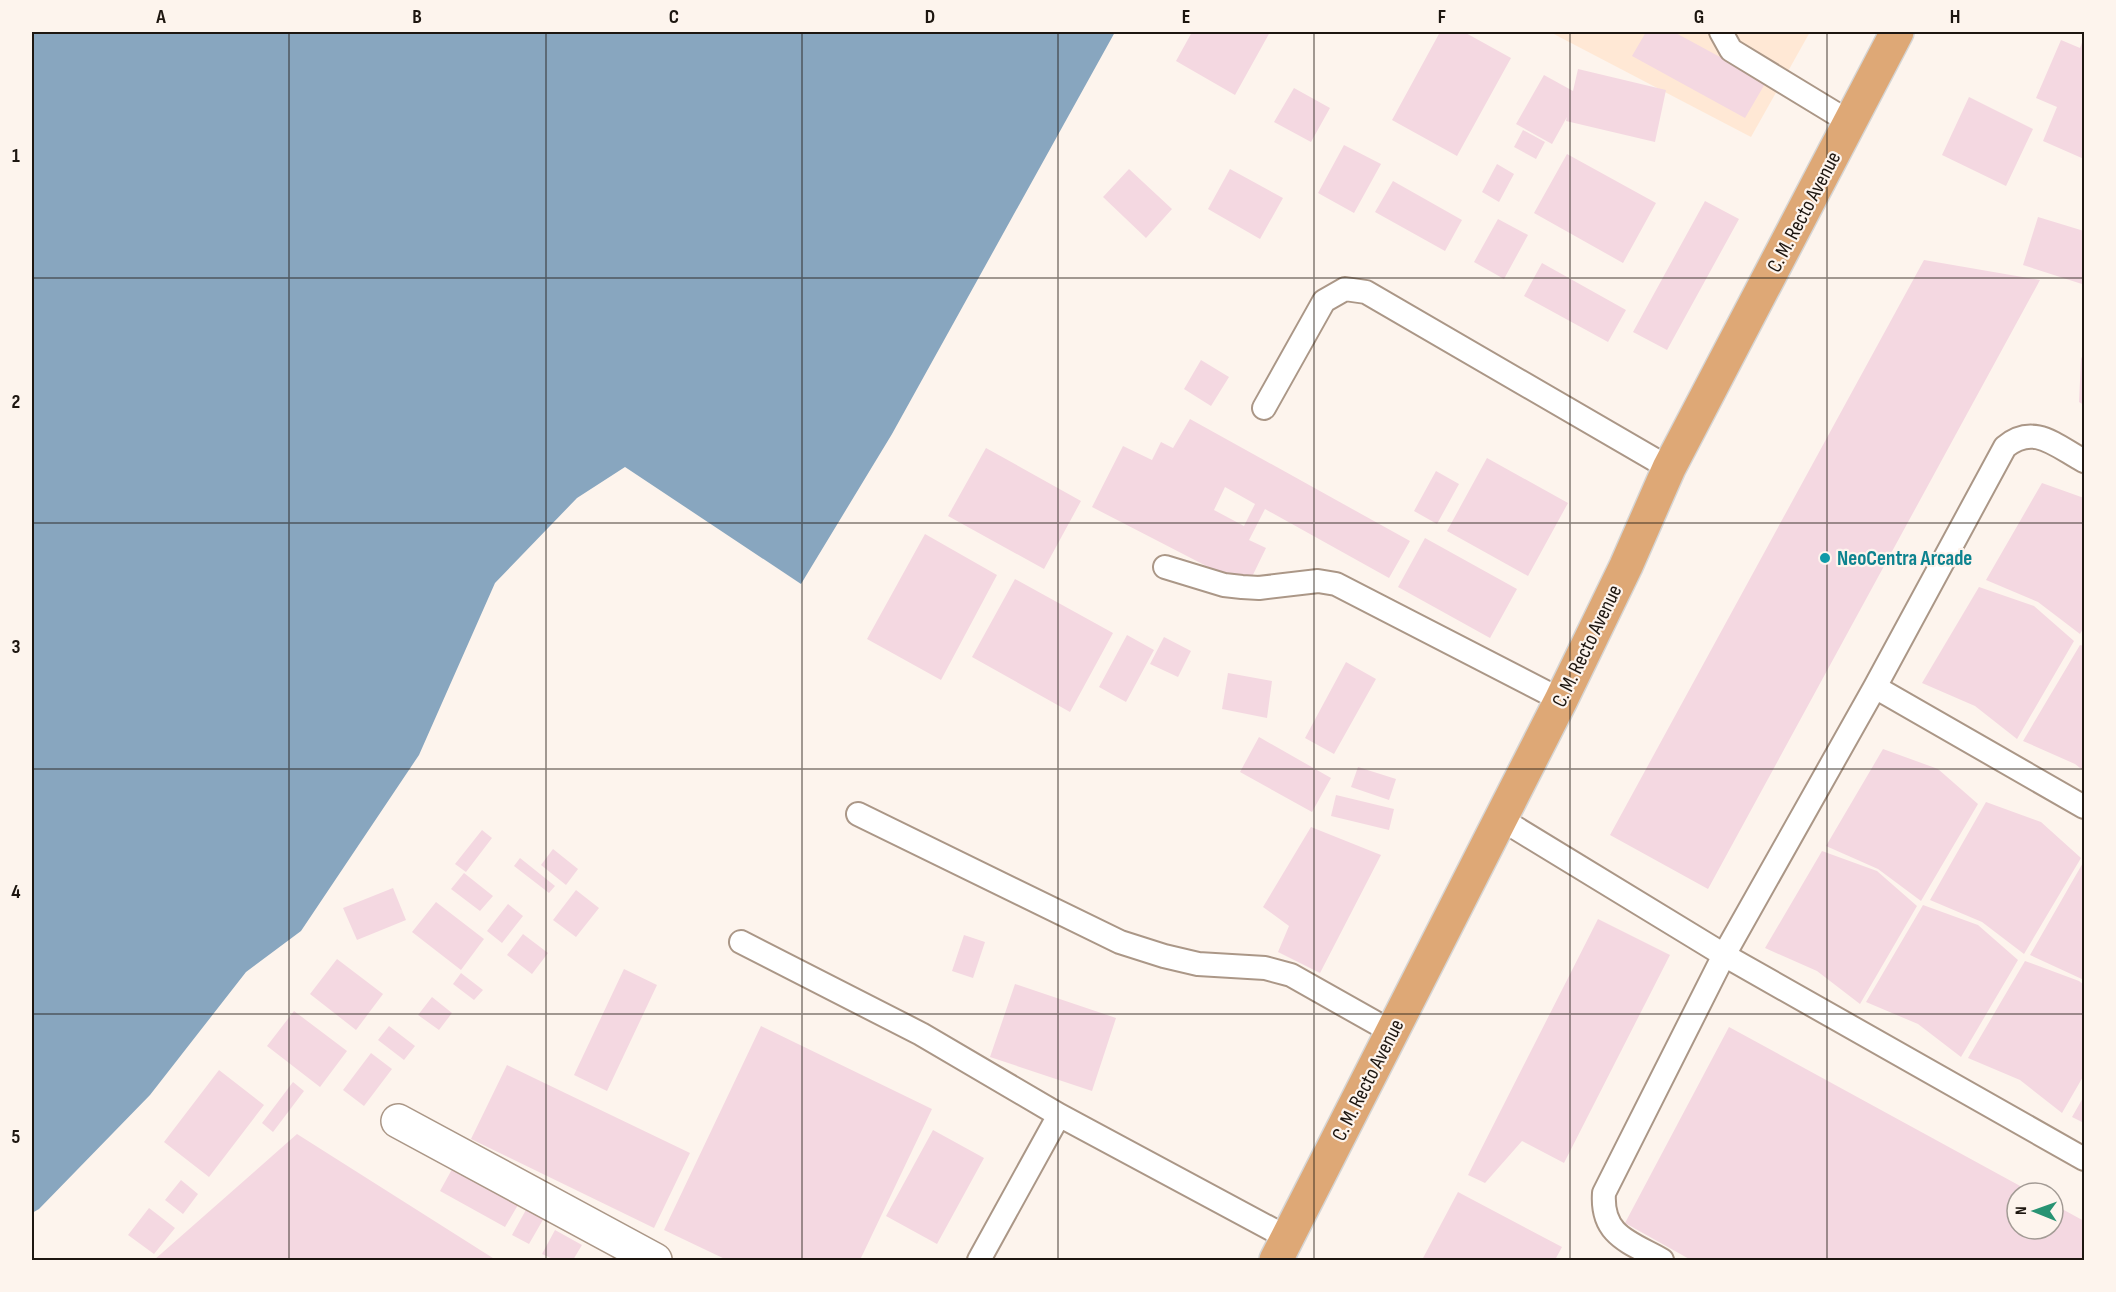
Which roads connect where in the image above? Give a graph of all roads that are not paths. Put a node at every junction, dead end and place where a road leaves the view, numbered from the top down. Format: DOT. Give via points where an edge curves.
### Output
graph roads {
  1 [pos="1721,32"];
  2 [pos="1897,32"];
  3 [pos="1851,123"];
  4 [pos="1264,408"];
  5 [pos="2085,461"];
  6 [pos="1669,468"];
  7 [pos="1166,567"];
  8 [pos="1875,687"];
  9 [pos="1561,700"];
  10 [pos="2085,807"];
  11 [pos="858,814"];
  12 [pos="1500,819"];
  13 [pos="741,942"];
  14 [pos="1724,955"];
  15 [pos="1392,1032"];
  16 [pos="1059,1115"];
  17 [pos="398,1121"];
  18 [pos="2085,1159"];
  19 [pos="1282,1249"];
  20 [pos="655,1260"];
  21 [pos="979,1260"];
  22 [pos="1662,1260"];
  1 -- 3 [label="lane" via="1731,50"];
  2 -- 3 [label="highway, C. M. Recto Avenue"];
  3 -- 6 [label="highway, C. M. Recto Avenue"];
  4 -- 6 [label="lane" via="1324,301 1344,289 1366,292"];
  5 -- 8 [label="lane" via="2038,436 2015,438 2005,447"];
  6 -- 9 [label="highway, C. M. Recto Avenue"];
  7 -- 9 [label="lane" via="1242,587 1318,581 1336,584"];
  8 -- 10 [label="lane"];
  8 -- 14 [label="lane"];
  9 -- 12 [label="highway, C. M. Recto Avenue"];
  11 -- 15 [label="lane" via="1120,942 1198,964 1265,968 1291,975"];
  12 -- 14 [label="lane"];
  12 -- 15 [label="highway, C. M. Recto Avenue"];
  13 -- 16 [label="lane" via="921,1034"];
  14 -- 18 [label="lane"];
  14 -- 22 [label="lane" via="1604,1193 1603,1210 1616,1234"];
  15 -- 19 [label="highway, C. M. Recto Avenue"];
  16 -- 19 [label="lane"];
  16 -- 21 [label="lane"];
  17 -- 20 [label="street"];
}
